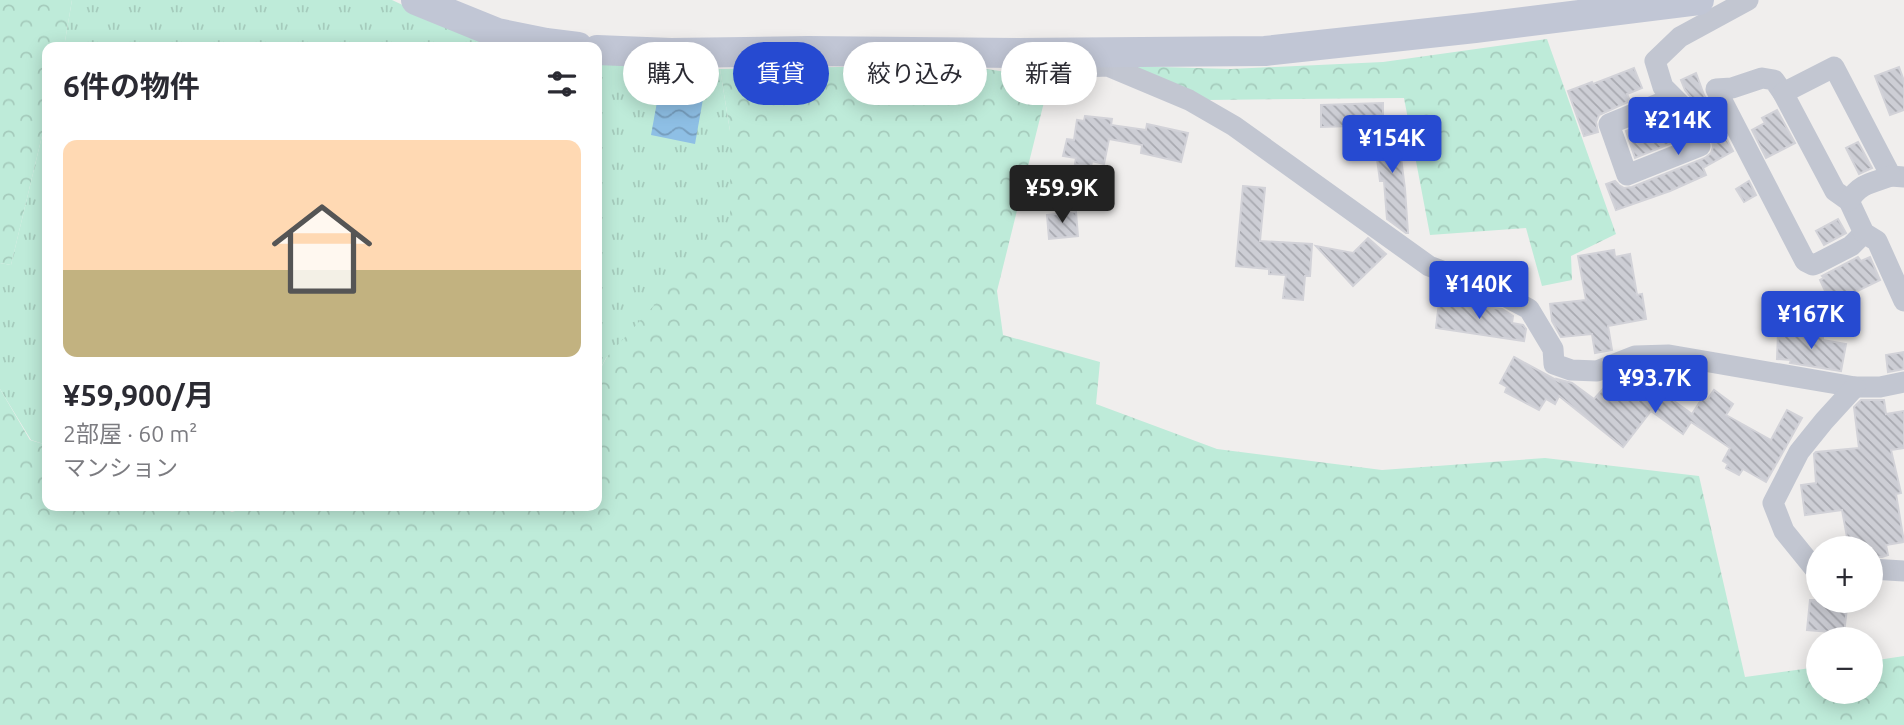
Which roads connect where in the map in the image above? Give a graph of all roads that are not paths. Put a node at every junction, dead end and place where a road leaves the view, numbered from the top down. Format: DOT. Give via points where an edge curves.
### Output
graph roads {
  1 [pos="416,0"];
  2 [pos="1699,0"];
  3 [pos="1748,0"];
  4 [pos="540,42"];
  5 [pos="602,50"];
  6 [pos="1097,52"];
  7 [pos="1001,53"];
  8 [pos="1097,66"];
  9 [pos="1783,93"];
  10 [pos="1673,98"];
  11 [pos="1898,176"];
  12 [pos="1849,201"];
  13 [pos="1864,233"];
  14 [pos="1904,301"];
  15 [pos="1904,382"];
  16 [pos="1855,387"];
  17 [pos="1806,558"];
  18 [pos="1883,570"];
  19 [pos="1904,571"];
  1 -- 4 [label="street" via="497,33"];
  2 -- 6 [label="street" via="1265,51"];
  3 -- 10 [label="street" via="1680,37 1656,61 1663,87"];
  5 -- 7 [label="street"];
  8 -- 16 [label="street" via="1108,66 1189,100 1234,126 1429,266 1529,309 1553,349 1554,364 1597,371 1635,356 1669,355"];
  9 -- 11 [label="street" via="1834,67"];
  9 -- 12 [label="street" via="1835,191"];
  9 -- 13 [label="street" via="1774,80 1762,78 1716,89 1805,261 1818,263 1851,246"];
  11 -- 12 [label="street" via="1861,187"];
  12 -- 13 [label="street"];
  13 -- 14 [label="street" via="1877,242"];
  15 -- 16 [label="street"];
  16 -- 17 [label="street" via="1799,452 1773,503 1784,531"];
  18 -- 19 [label="street"];
}
